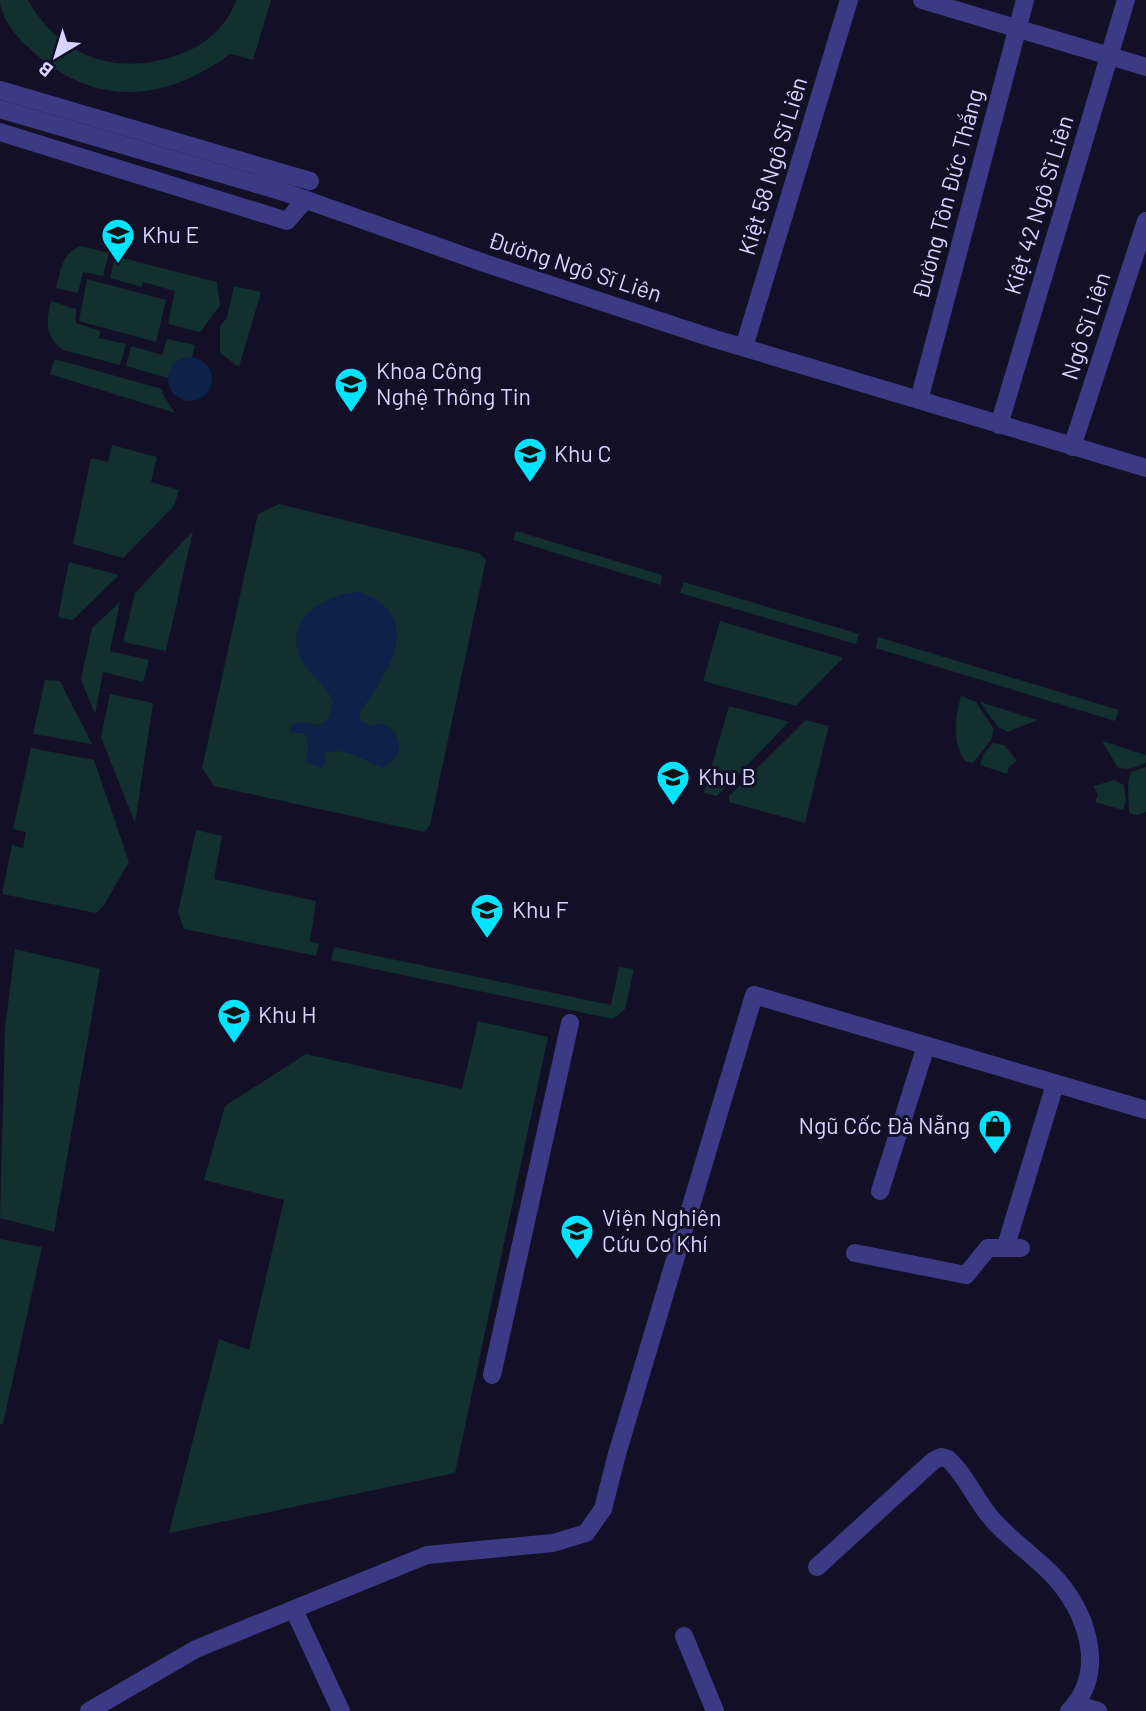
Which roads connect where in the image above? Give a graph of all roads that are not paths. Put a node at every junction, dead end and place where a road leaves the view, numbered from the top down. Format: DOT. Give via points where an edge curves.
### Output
graph roads {
  1 [pos="849,0"];
  2 [pos="922,0"];
  3 [pos="1026,0"];
  4 [pos="1126,0"];
  5 [pos="1017,28"];
  6 [pos="1109,56"];
  7 [pos="1146,67"];
  8 [pos="0,90"];
  9 [pos="0,110"];
  10 [pos="0,132"];
  11 [pos="310,181"];
  12 [pos="305,200"];
  13 [pos="1146,221"];
  14 [pos="744,347"];
  15 [pos="919,400"];
  16 [pos="999,425"];
  17 [pos="1072,446"];
  18 [pos="1146,468"];
  19 [pos="570,1023"];
  20 [pos="926,1046"];
  21 [pos="1055,1084"];
  22 [pos="1146,1110"];
  23 [pos="880,1191"];
  24 [pos="855,1254"];
  25 [pos="492,1375"];
  26 [pos="817,1567"];
  27 [pos="294,1610"];
  28 [pos="684,1636"];
  29 [pos="1072,1707"];
  30 [pos="89,1711"];
  31 [pos="341,1711"];
  32 [pos="715,1711"];
  33 [pos="1098,1711"];
  1 -- 14 [label="street, Kiệt 58 Ngô Sĩ Liên"];
  2 -- 5 [label="street"];
  3 -- 5 [label="street, Đường Tôn Đức Thắng"];
  4 -- 6 [label="street, Kiệt 42 Ngô Sĩ Liên"];
  5 -- 6 [label="street"];
  5 -- 15 [label="street, Đường Tôn Đức Thắng"];
  6 -- 7 [label="street"];
  6 -- 16 [label="street, Kiệt 42 Ngô Sĩ Liên"];
  8 -- 11 [label="street"];
  9 -- 12 [label="street, Đường Ngô Sĩ Liên"];
  10 -- 12 [label="street" via="287,221"];
  12 -- 14 [label="street, Đường Ngô Sĩ Liên"];
  13 -- 17 [label="street, Ngô Sĩ Liên"];
  14 -- 15 [label="street, Đường Ngô Sĩ Liên"];
  15 -- 16 [label="street, Đường Ngô Sĩ Liên"];
  16 -- 17 [label="street, Đường Ngô Sĩ Liên"];
  17 -- 18 [label="street, Đường Ngô Sĩ Liên"];
  19 -- 25 [label="street"];
  20 -- 21 [label="street"];
  20 -- 23 [label="street"];
  20 -- 27 [label="street" via="754,995 603,1509 586,1533 553,1543 427,1555"];
  21 -- 22 [label="street"];
  21 -- 24 [label="street" via="1014,1247 984,1250 966,1275"];
  26 -- 29 [label="street" via="933,1461 947,1459 993,1521 1059,1582 1076,1611 1092,1663"];
  27 -- 30 [label="street" via="195,1649"];
  27 -- 31 [label="street"];
  28 -- 32 [label="street"];
  29 -- 33 [label="street"];
}
